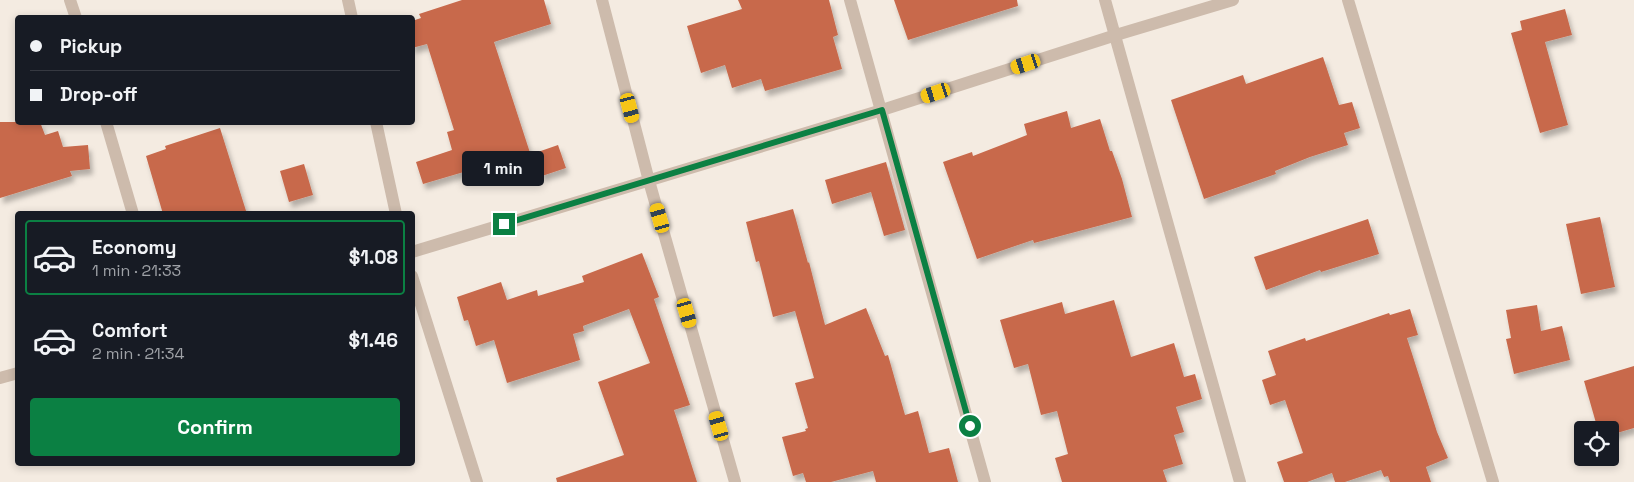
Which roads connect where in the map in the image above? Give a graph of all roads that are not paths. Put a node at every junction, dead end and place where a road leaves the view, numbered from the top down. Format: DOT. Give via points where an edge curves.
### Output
graph roads {
  1 [pos="70,0"];
  2 [pos="348,0"];
  3 [pos="602,0"];
  4 [pos="850,0"];
  5 [pos="1105,0"];
  6 [pos="1233,0"];
  7 [pos="1348,0"];
  8 [pos="75,15"];
  9 [pos="351,15"];
  10 [pos="1116,35"];
  11 [pos="882,110"];
  12 [pos="107,125"];
  13 [pos="377,125"];
  14 [pos="649,181"];
  15 [pos="132,211"];
  16 [pos="395,211"];
  17 [pos="415,251"];
  18 [pos="415,286"];
  19 [pos="15,374"];
  20 [pos="0,378"];
  21 [pos="477,482"];
  22 [pos="735,482"];
  23 [pos="986,482"];
  24 [pos="1240,482"];
  25 [pos="1493,482"];
  1 -- 8 [label="street"];
  2 -- 9 [label="street"];
  3 -- 14 [label="street"];
  4 -- 11 [label="street"];
  5 -- 10 [label="street"];
  6 -- 10 [label="street"];
  7 -- 25 [label="street"];
  10 -- 11 [label="street"];
  10 -- 24 [label="street"];
  11 -- 14 [label="street"];
  11 -- 23 [label="street"];
  12 -- 15 [label="street"];
  13 -- 16 [label="street"];
  14 -- 17 [label="street"];
  14 -- 22 [label="street"];
  18 -- 21 [label="street"];
  19 -- 20 [label="street"];
}
